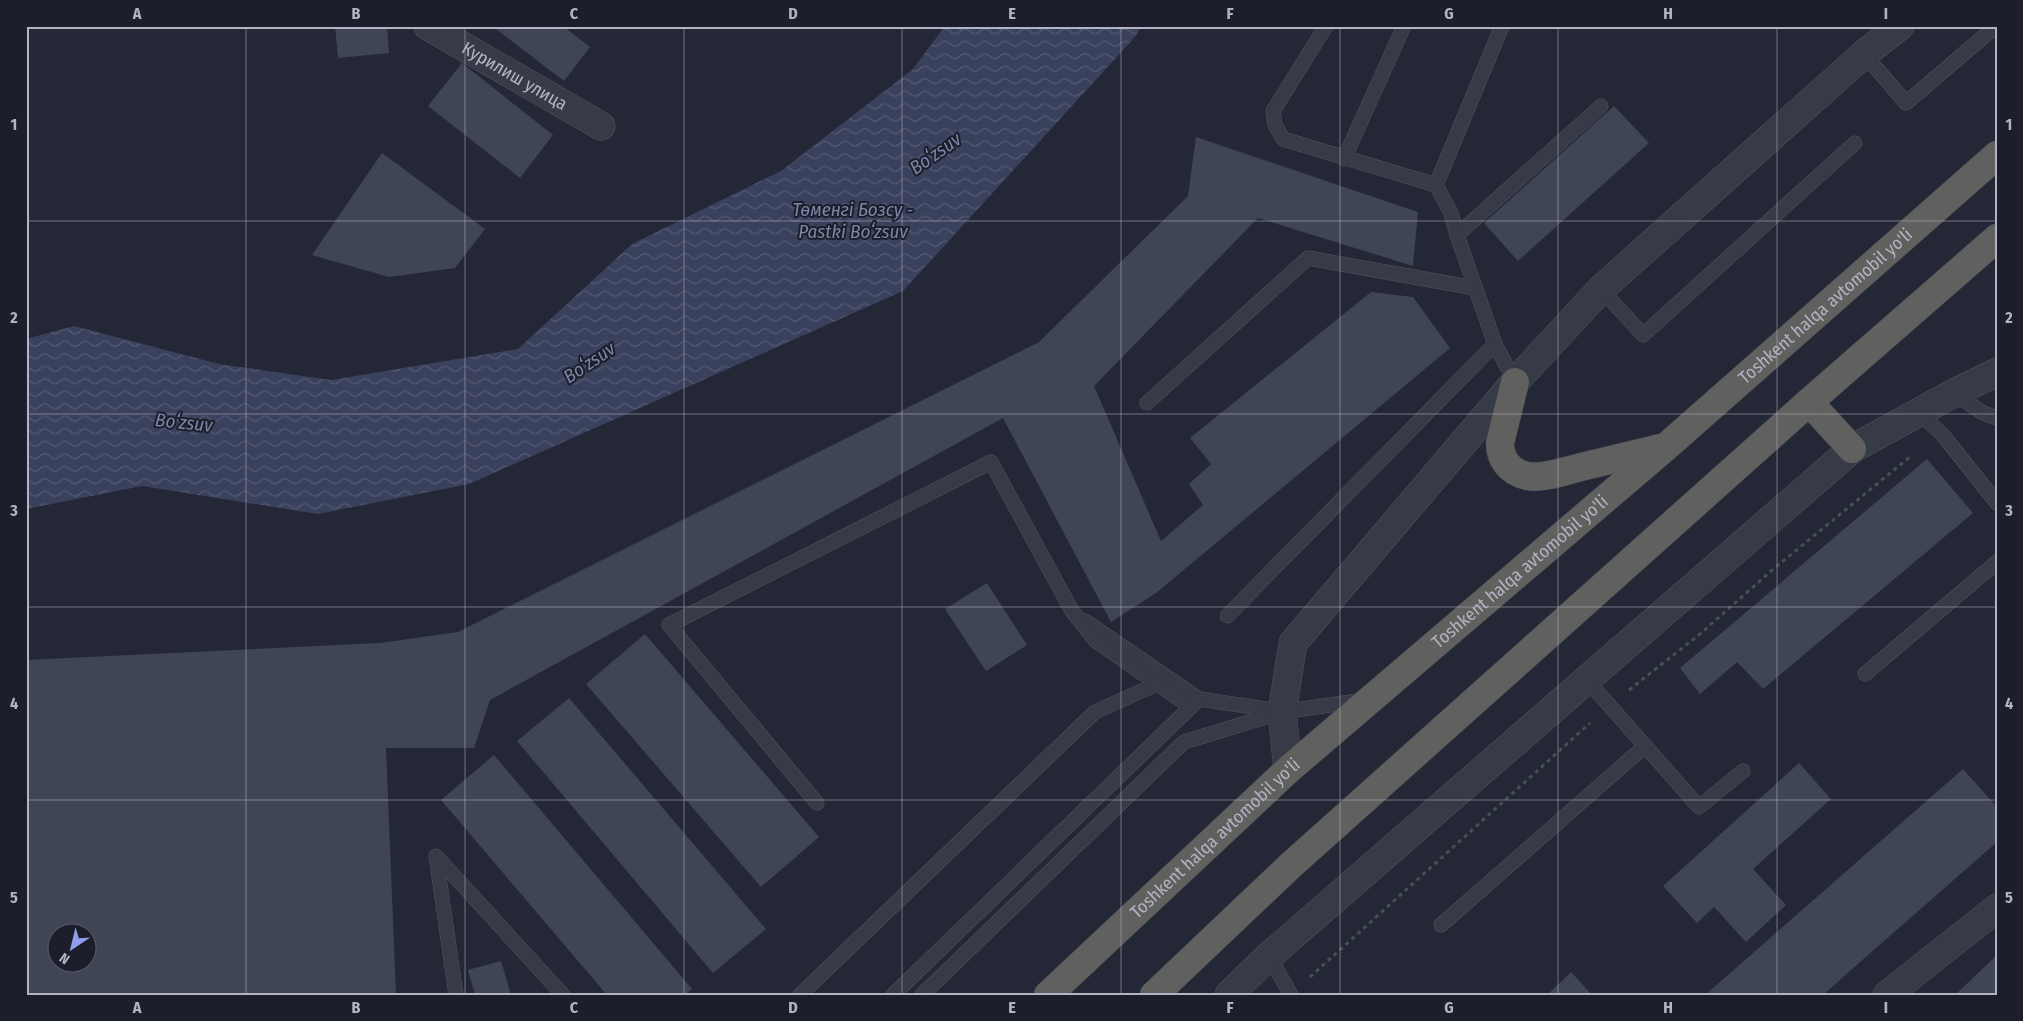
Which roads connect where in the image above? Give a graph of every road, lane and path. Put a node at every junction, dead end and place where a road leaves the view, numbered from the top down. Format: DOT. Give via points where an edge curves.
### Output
graph roads {
  1 [pos="428,26"];
  2 [pos="1326,26"];
  3 [pos="1404,26"];
  4 [pos="1502,26"];
  5 [pos="1900,26"];
  6 [pos="1996,26"];
  7 [pos="1864,54"];
  8 [pos="1601,106"];
  9 [pos="601,126"];
  10 [pos="1855,143"];
  11 [pos="1997,155"];
  12 [pos="1344,159"];
  13 [pos="1436,186"];
  14 [pos="1457,235"];
  15 [pos="1997,238"];
  16 [pos="1475,288"];
  17 [pos="1601,289"];
  18 [pos="1495,344"];
  19 [pos="1997,372"];
  20 [pos="1515,382"];
  21 [pos="1954,393"];
  22 [pos="1809,402"];
  23 [pos="1147,403"];
  24 [pos="1919,413"];
  25 [pos="1997,418"];
  26 [pos="1942,434"];
  27 [pos="1666,446"];
  28 [pos="1852,449"];
  29 [pos="1997,503"];
  30 [pos="1997,562"];
  31 [pos="1072,611"];
  32 [pos="1227,616"];
  33 [pos="1865,674"];
  34 [pos="1586,679"];
  35 [pos="1157,684"];
  36 [pos="1372,698"];
  37 [pos="1195,703"];
  38 [pos="1610,705"];
  39 [pos="1282,712"];
  40 [pos="1645,746"];
  41 [pos="1288,770"];
  42 [pos="1743,771"];
  43 [pos="817,803"];
  44 [pos="1997,908"];
  45 [pos="1441,926"];
  46 [pos="1269,956"];
  47 [pos="456,995"];
  48 [pos="563,995"];
  49 [pos="800,995"];
  50 [pos="892,995"];
  51 [pos="922,995"];
  52 [pos="1048,995"];
  53 [pos="1154,995"];
  54 [pos="1229,995"];
  55 [pos="1291,995"];
  56 [pos="1887,995"];
  1 -- 9 [label="street, Курилиш улица"];
  2 -- 12 [label="lane" via="1273,111 1275,125 1283,139"];
  3 -- 12 [label="lane"];
  4 -- 13 [label="lane"];
  5 -- 7 [label="street"];
  6 -- 7 [label="lane" via="1906,103"];
  7 -- 17 [label="street"];
  8 -- 14 [label="lane"];
  10 -- 17 [label="lane" via="1643,336"];
  11 -- 27 [label="highway, Toshkent halqa avtomobil yo'li"];
  12 -- 13 [label="lane"];
  13 -- 14 [label="lane" via="1451,213"];
  14 -- 16 [label="lane"];
  15 -- 22 [label="highway"];
  16 -- 18 [label="lane"];
  16 -- 23 [label="lane" via="1308,258"];
  17 -- 20 [label="street"];
  18 -- 20 [label="lane"];
  18 -- 32 [label="lane"];
  19 -- 21 [label="street"];
  20 -- 27 [label="highway" via="1500,443 1503,459 1514,471 1530,476 1556,473"];
  20 -- 39 [label="street" via="1293,644"];
  21 -- 24 [label="street"];
  21 -- 25 [label="lane" via="1983,413"];
  22 -- 28 [label="highway"];
  22 -- 53 [label="highway" via="1290,865"];
  24 -- 26 [label="lane"];
  24 -- 28 [label="street"];
  26 -- 29 [label="lane"];
  26 -- 38 [label="path" via="1902,462 1700,634"];
  27 -- 36 [label="highway, Toshkent halqa avtomobil yo'li"];
  28 -- 34 [label="street"];
  30 -- 33 [label="lane"];
  31 -- 35 [label="lane" via="1096,641"];
  31 -- 37 [label="lane"];
  31 -- 43 [label="lane" via="991,462 669,625"];
  34 -- 38 [label="lane"];
  34 -- 46 [label="street"];
  35 -- 37 [label="lane"];
  35 -- 49 [label="lane" via="1095,712"];
  36 -- 39 [label="lane"];
  36 -- 41 [label="highway, Toshkent halqa avtomobil yo'li"];
  37 -- 39 [label="lane"];
  37 -- 50 [label="lane"];
  38 -- 40 [label="lane"];
  38 -- 55 [label="path"];
  39 -- 41 [label="street"];
  39 -- 51 [label="lane" via="1184,742"];
  40 -- 42 [label="lane" via="1699,807"];
  40 -- 45 [label="lane"];
  41 -- 52 [label="highway, Toshkent halqa avtomobil yo'li"];
  44 -- 56 [label="street"];
  46 -- 54 [label="street"];
  46 -- 55 [label="lane"];
  47 -- 48 [label="lane" via="436,856"];
}
